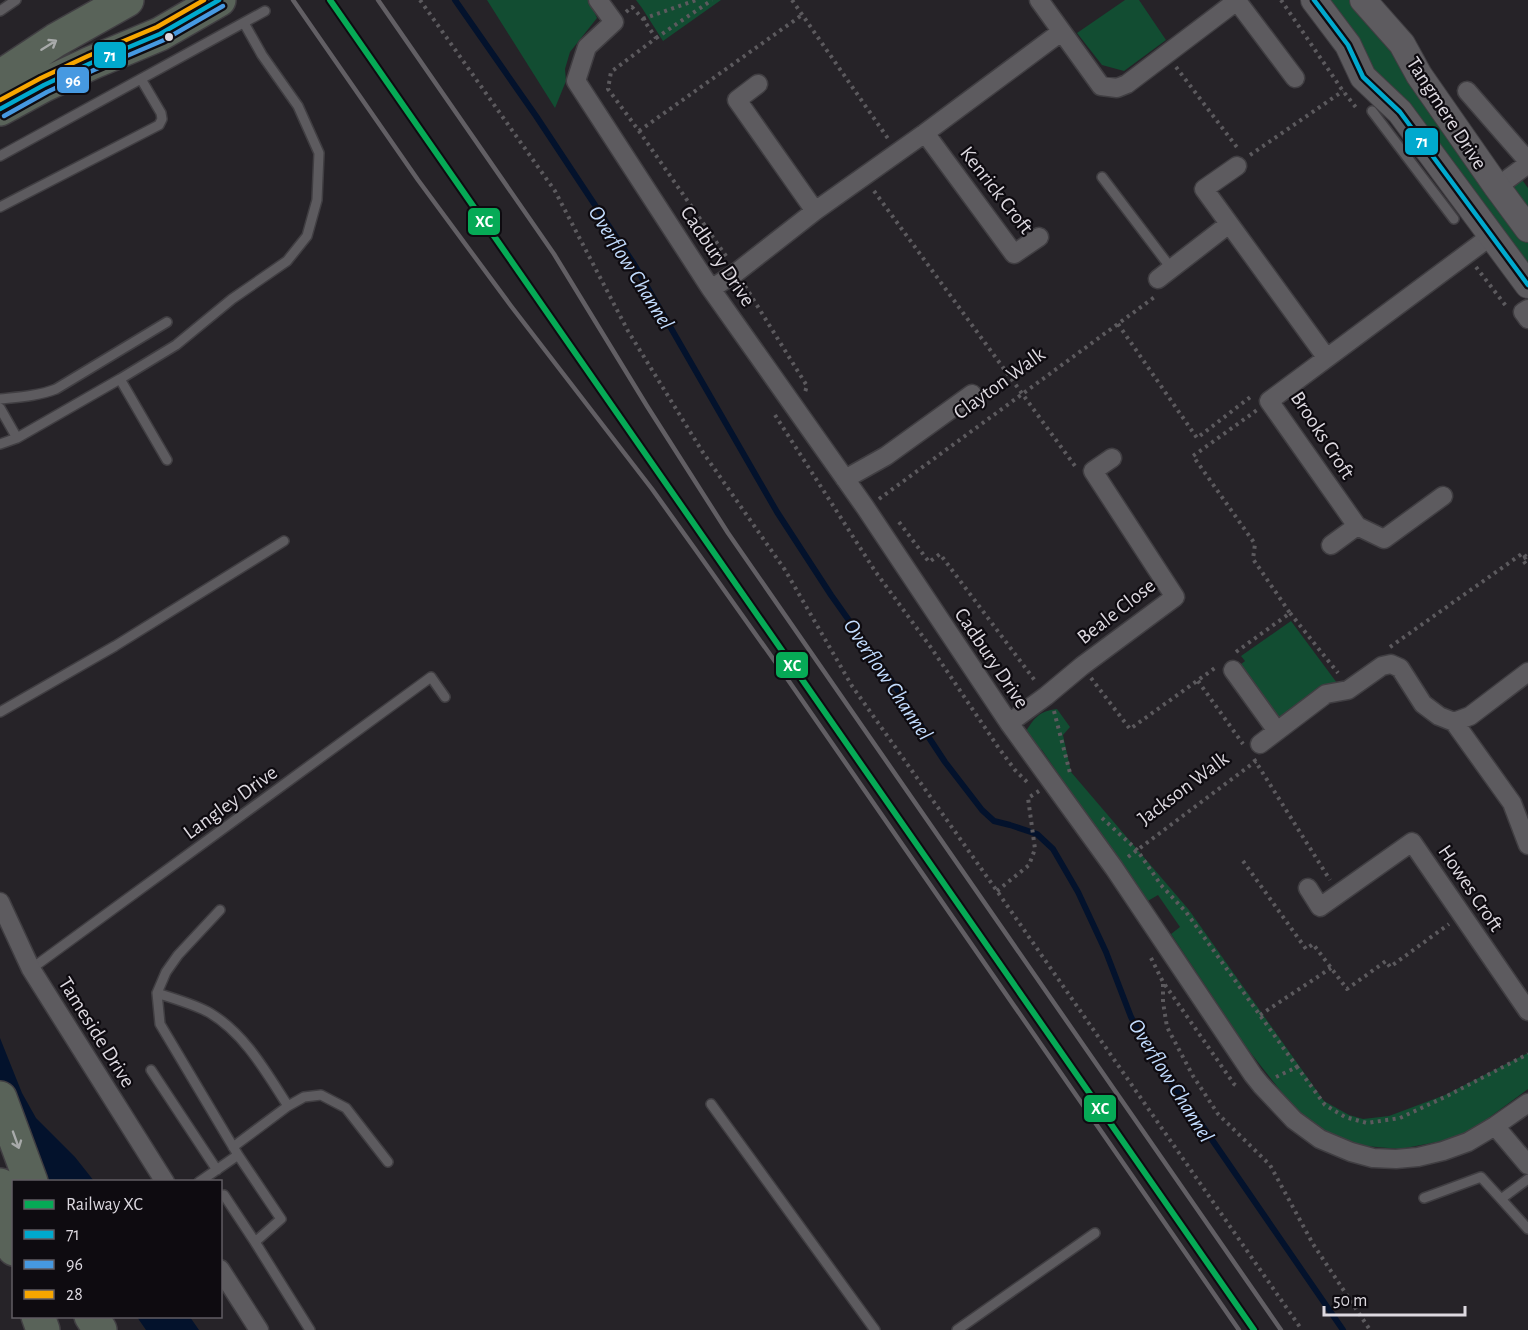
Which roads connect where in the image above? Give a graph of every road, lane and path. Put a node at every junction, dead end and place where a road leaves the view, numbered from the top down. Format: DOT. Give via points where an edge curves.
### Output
graph roads {
  1 [pos="16,0"];
  2 [pos="126,0"];
  3 [pos="219,0"];
  4 [pos="420,0"];
  5 [pos="598,0"];
  6 [pos="696,0"];
  7 [pos="712,0"];
  8 [pos="792,0"];
  9 [pos="1039,0"];
  10 [pos="1237,0"];
  11 [pos="1314,0"];
  12 [pos="1363,0"];
  13 [pos="632,7"];
  14 [pos="0,11"];
  15 [pos="265,11"];
  16 [pos="802,15"];
  17 [pos="643,19"];
  18 [pos="244,23"];
  19 [pos="1060,32"];
  20 [pos="656,38"];
  21 [pos="1167,55"];
  22 [pos="0,77"];
  23 [pos="1363,77"];
  24 [pos="1295,78"];
  25 [pos="141,79"];
  26 [pos="758,84"];
  27 [pos="1467,91"];
  28 [pos="0,109"];
  29 [pos="1372,111"];
  30 [pos="639,131"];
  31 [pos="925,134"];
  32 [pos="898,152"];
  33 [pos="1419,155"];
  34 [pos="0,156"];
  35 [pos="1528,162"];
  36 [pos="1237,166"];
  37 [pos="863,177"];
  38 [pos="1102,177"];
  39 [pos="1497,188"];
  40 [pos="1449,195"];
  41 [pos="0,207"];
  42 [pos="815,212"];
  43 [pos="1454,219"];
  44 [pos="1229,224"];
  45 [pos="1528,228"];
  46 [pos="1491,236"];
  47 [pos="1039,237"];
  48 [pos="737,272"];
  49 [pos="1165,272"];
  50 [pos="1528,285"];
  51 [pos="711,289"];
  52 [pos="1528,309"];
  53 [pos="1528,319"];
  54 [pos="167,322"];
  55 [pos="1118,324"];
  56 [pos="1326,357"];
  57 [pos="120,379"];
  58 [pos="805,392"];
  59 [pos="972,394"];
  60 [pos="1021,394"];
  61 [pos="0,399"];
  62 [pos="1269,401"];
  63 [pos="0,408"];
  64 [pos="17,438"];
  65 [pos="0,444"];
  66 [pos="1112,459"];
  67 [pos="167,460"];
  68 [pos="1093,471"];
  69 [pos="845,480"];
  70 [pos="1443,496"];
  71 [pos="873,502"];
  72 [pos="888,507"];
  73 [pos="894,516"];
  74 [pos="843,521"];
  75 [pos="1357,526"];
  76 [pos="284,541"];
  77 [pos="1332,545"];
  78 [pos="1527,556"];
  79 [pos="1528,567"];
  80 [pos="1290,613"];
  81 [pos="1381,654"];
  82 [pos="1228,664"];
  83 [pos="1082,666"];
  84 [pos="1528,672"];
  85 [pos="1198,681"];
  86 [pos="1348,690"];
  87 [pos="1046,696"];
  88 [pos="445,697"];
  89 [pos="0,712"];
  90 [pos="1454,722"];
  91 [pos="1009,723"];
  92 [pos="1277,731"];
  93 [pos="1260,744"];
  94 [pos="1256,762"];
  95 [pos="1076,781"];
  96 [pos="1052,783"];
  97 [pos="1096,809"];
  98 [pos="1528,845"];
  99 [pos="1137,850"];
  100 [pos="1244,861"];
  101 [pos="1114,868"];
  102 [pos="1308,888"];
  103 [pos="997,891"];
  104 [pos="1339,893"];
  105 [pos="0,902"];
  106 [pos="220,910"];
  107 [pos="1462,914"];
  108 [pos="1331,968"];
  109 [pos="31,969"];
  110 [pos="1163,982"];
  111 [pos="157,993"];
  112 [pos="1528,1011"];
  113 [pos="1260,1016"];
  114 [pos="1297,1067"];
  115 [pos="151,1070"];
  116 [pos="0,1098"];
  117 [pos="1528,1102"];
  118 [pos="711,1104"];
  119 [pos="288,1106"];
  120 [pos="1496,1126"];
  121 [pos="236,1151"];
  122 [pos="388,1162"];
  123 [pos="1528,1165"];
  124 [pos="217,1170"];
  125 [pos="1528,1179"];
  126 [pos="30,1180"];
  127 [pos="164,1180"];
  128 [pos="203,1180"];
  129 [pos="0,1185"];
  130 [pos="224,1195"];
  131 [pos="1424,1198"];
  132 [pos="1501,1199"];
  133 [pos="12,1201"];
  134 [pos="0,1212"];
  135 [pos="1528,1229"];
  136 [pos="1095,1233"];
  137 [pos="255,1242"];
  138 [pos="12,1244"];
  139 [pos="222,1272"];
  140 [pos="259,1330"];
  141 [pos="310,1330"];
  142 [pos="875,1330"];
  143 [pos="957,1330"];
  144 [pos="1302,1330"];
  145 [pos="1370,1330"];
  1 -- 14 [label="lane"];
  22 -- 2 [label="highway, one-way"];
  3 -- 28 [label="highway" via="160,34 91,63"];
  4 -- 103 [label="path" via="555,191 628,331 702,451 785,570 852,686"];
  5 -- 51 [label="street, Cadbury Drive" via="614,22 586,47 576,81"];
  6 -- 17 [label="path"];
  7 -- 20 [label="path, Cadbury Drive"];
  8 -- 16 [label="path"];
  9 -- 19 [label="street"];
  10 -- 21 [label="street"];
  10 -- 24 [label="street"];
  11 -- 23 [label="street, Tangmere Drive" via="1348,45"];
  12 -- 39 [label="street, Tangmere Drive" via="1402,44"];
  13 -- 17 [label="path"];
  15 -- 18 [label="lane"];
  16 -- 30 [label="path"];
  16 -- 32 [label="path"];
  17 -- 20 [label="path"];
  18 -- 25 [label="lane"];
  18 -- 57 [label="lane" via="298,106 319,153 317,200 307,236 287,261 176,345"];
  19 -- 21 [label="street" via="1101,86 1117,88 1127,84"];
  19 -- 31 [label="street"];
  20 -- 30 [label="path, Cadbury Drive" via="611,72 608,89"];
  21 -- 23 [label="path" via="1246,158"];
  23 -- 33 [label="street, Tangmere Drive" via="1400,112"];
  25 -- 34 [label="lane"];
  25 -- 41 [label="lane" via="161,113 159,125"];
  26 -- 42 [label="street" via="737,100"];
  27 -- 35 [label="street"];
  29 -- 33 [label="lane"];
  30 -- 48 [label="path, Cadbury Drive"];
  31 -- 32 [label="street"];
  31 -- 47 [label="street, Kenrick Croft" via="1014,254"];
  32 -- 37 [label="street"];
  33 -- 40 [label="street, Tangmere Drive"];
  35 -- 39 [label="street"];
  36 -- 44 [label="street" via="1204,189"];
  37 -- 42 [label="street"];
  37 -- 60 [label="path"];
  38 -- 49 [label="lane"];
  39 -- 45 [label="street, Tangmere Drive"];
  40 -- 43 [label="lane"];
  40 -- 46 [label="street, Tangmere Drive"];
  42 -- 48 [label="street"];
  44 -- 49 [label="street"];
  44 -- 56 [label="street"];
  46 -- 50 [label="street, Tangmere Drive"];
  46 -- 56 [label="street, Brooks Croft"];
  48 -- 51 [label="street"];
  48 -- 58 [label="path, Cadbury Drive" via="807,386"];
  49 -- 55 [label="path, Clayton Walk" via="1167,288"];
  51 -- 69 [label="street, Cadbury Drive"];
  52 -- 53 [label="street" via="1523,312"];
  54 -- 61 [label="lane" via="56,389"];
  55 -- 60 [label="path, Clayton Walk"];
  55 -- 62 [label="path" via="1197,438 1260,390"];
  56 -- 62 [label="street, Brooks Croft"];
  57 -- 64 [label="lane"];
  57 -- 67 [label="lane"];
  59 -- 69 [label="street, Clayton Walk" via="886,456"];
  60 -- 68 [label="path" via="1075,466"];
  60 -- 71 [label="path, Clayton Walk"];
  62 -- 75 [label="street, Brooks Croft"];
  62 -- 80 [label="path" via="1193,456 1255,544 1253,559"];
  63 -- 64 [label="lane"];
  64 -- 65 [label="lane"];
  66 -- 68 [label="street"];
  68 -- 83 [label="street, Beale Close" via="1175,597"];
  69 -- 71 [label="street, Cadbury Drive"];
  70 -- 75 [label="street" via="1384,538"];
  71 -- 72 [label="path"];
  71 -- 74 [label="path, Clayton Walk"];
  71 -- 91 [label="street, Cadbury Drive"];
  73 -- 87 [label="path, Cadbury Drive" via="929,562 940,554"];
  75 -- 77 [label="street"];
  76 -- 89 [label="lane"];
  78 -- 79 [label="path" via="1522,559"];
  78 -- 81 [label="path" via="1523,553"];
  80 -- 82 [label="path"];
  80 -- 86 [label="path"];
  82 -- 85 [label="path"];
  82 -- 92 [label="street"];
  83 -- 85 [label="path" via="1130,729"];
  83 -- 87 [label="street, Beale Close"];
  84 -- 90 [label="street" via="1470,716"];
  85 -- 94 [label="path"];
  86 -- 90 [label="street" via="1391,664 1400,668 1423,704"];
  86 -- 92 [label="street" via="1326,694"];
  87 -- 91 [label="street, Beale Close"];
  87 -- 95 [label="path, Cadbury Drive" via="1054,707 1069,771"];
  88 -- 109 [label="lane, Langley Drive" via="431,677"];
  90 -- 98 [label="street" via="1512,803"];
  91 -- 96 [label="street, Cadbury Drive"];
  92 -- 93 [label="street"];
  93 -- 94 [label="path, Jackson Walk"];
  94 -- 99 [label="path, Jackson Walk"];
  94 -- 104 [label="path"];
  96 -- 101 [label="street, Cadbury Drive"];
  96 -- 103 [label="path" via="1028,798 1035,849 1029,865"];
  97 -- 99 [label="path"];
  99 -- 101 [label="path, Jackson Walk"];
  99 -- 113 [label="path"];
  100 -- 108 [label="path" via="1306,949 1313,944"];
  101 -- 120 [label="street, Cadbury Drive" via="1253,1075 1294,1120 1320,1139 1351,1152 1396,1160 1443,1151"];
  102 -- 104 [label="street, Howes Croft" via="1320,907"];
  103 -- 144 [label="path"];
  104 -- 107 [label="street, Howes Croft" via="1412,842"];
  105 -- 109 [label="street, Tameside Drive"];
  106 -- 111 [label="lane" via="178,955"];
  107 -- 108 [label="path" via="1390,967 1386,961 1347,989"];
  107 -- 112 [label="street, Howes Croft"];
  108 -- 113 [label="path"];
  109 -- 127 [label="street, Tameside Drive"];
  110 -- 145 [label="path" via="1167,1028 1193,1076 1218,1114 1270,1165 1313,1244"];
  111 -- 119 [label="lane" via="209,1012 238,1035"];
  111 -- 121 [label="lane" via="160,1024"];
  113 -- 114 [label="path"];
  115 -- 124 [label="lane"];
  116 -- 126 [label="highway, one-way"];
  117 -- 120 [label="street, Cadbury Drive"];
  118 -- 142 [label="lane"];
  119 -- 121 [label="lane"];
  119 -- 122 [label="lane" via="304,1097 321,1095 346,1108"];
  120 -- 123 [label="street"];
  121 -- 124 [label="lane"];
  121 -- 137 [label="lane" via="281,1219"];
  124 -- 128 [label="lane"];
  125 -- 132 [label="lane"];
  129 -- 133 [label="highway"];
  130 -- 137 [label="lane"];
  131 -- 132 [label="lane" via="1481,1178"];
  132 -- 135 [label="lane"];
  134 -- 138 [label="highway"];
  136 -- 143 [label="lane"];
  137 -- 141 [label="lane"];
  139 -- 140 [label="street"];
}
